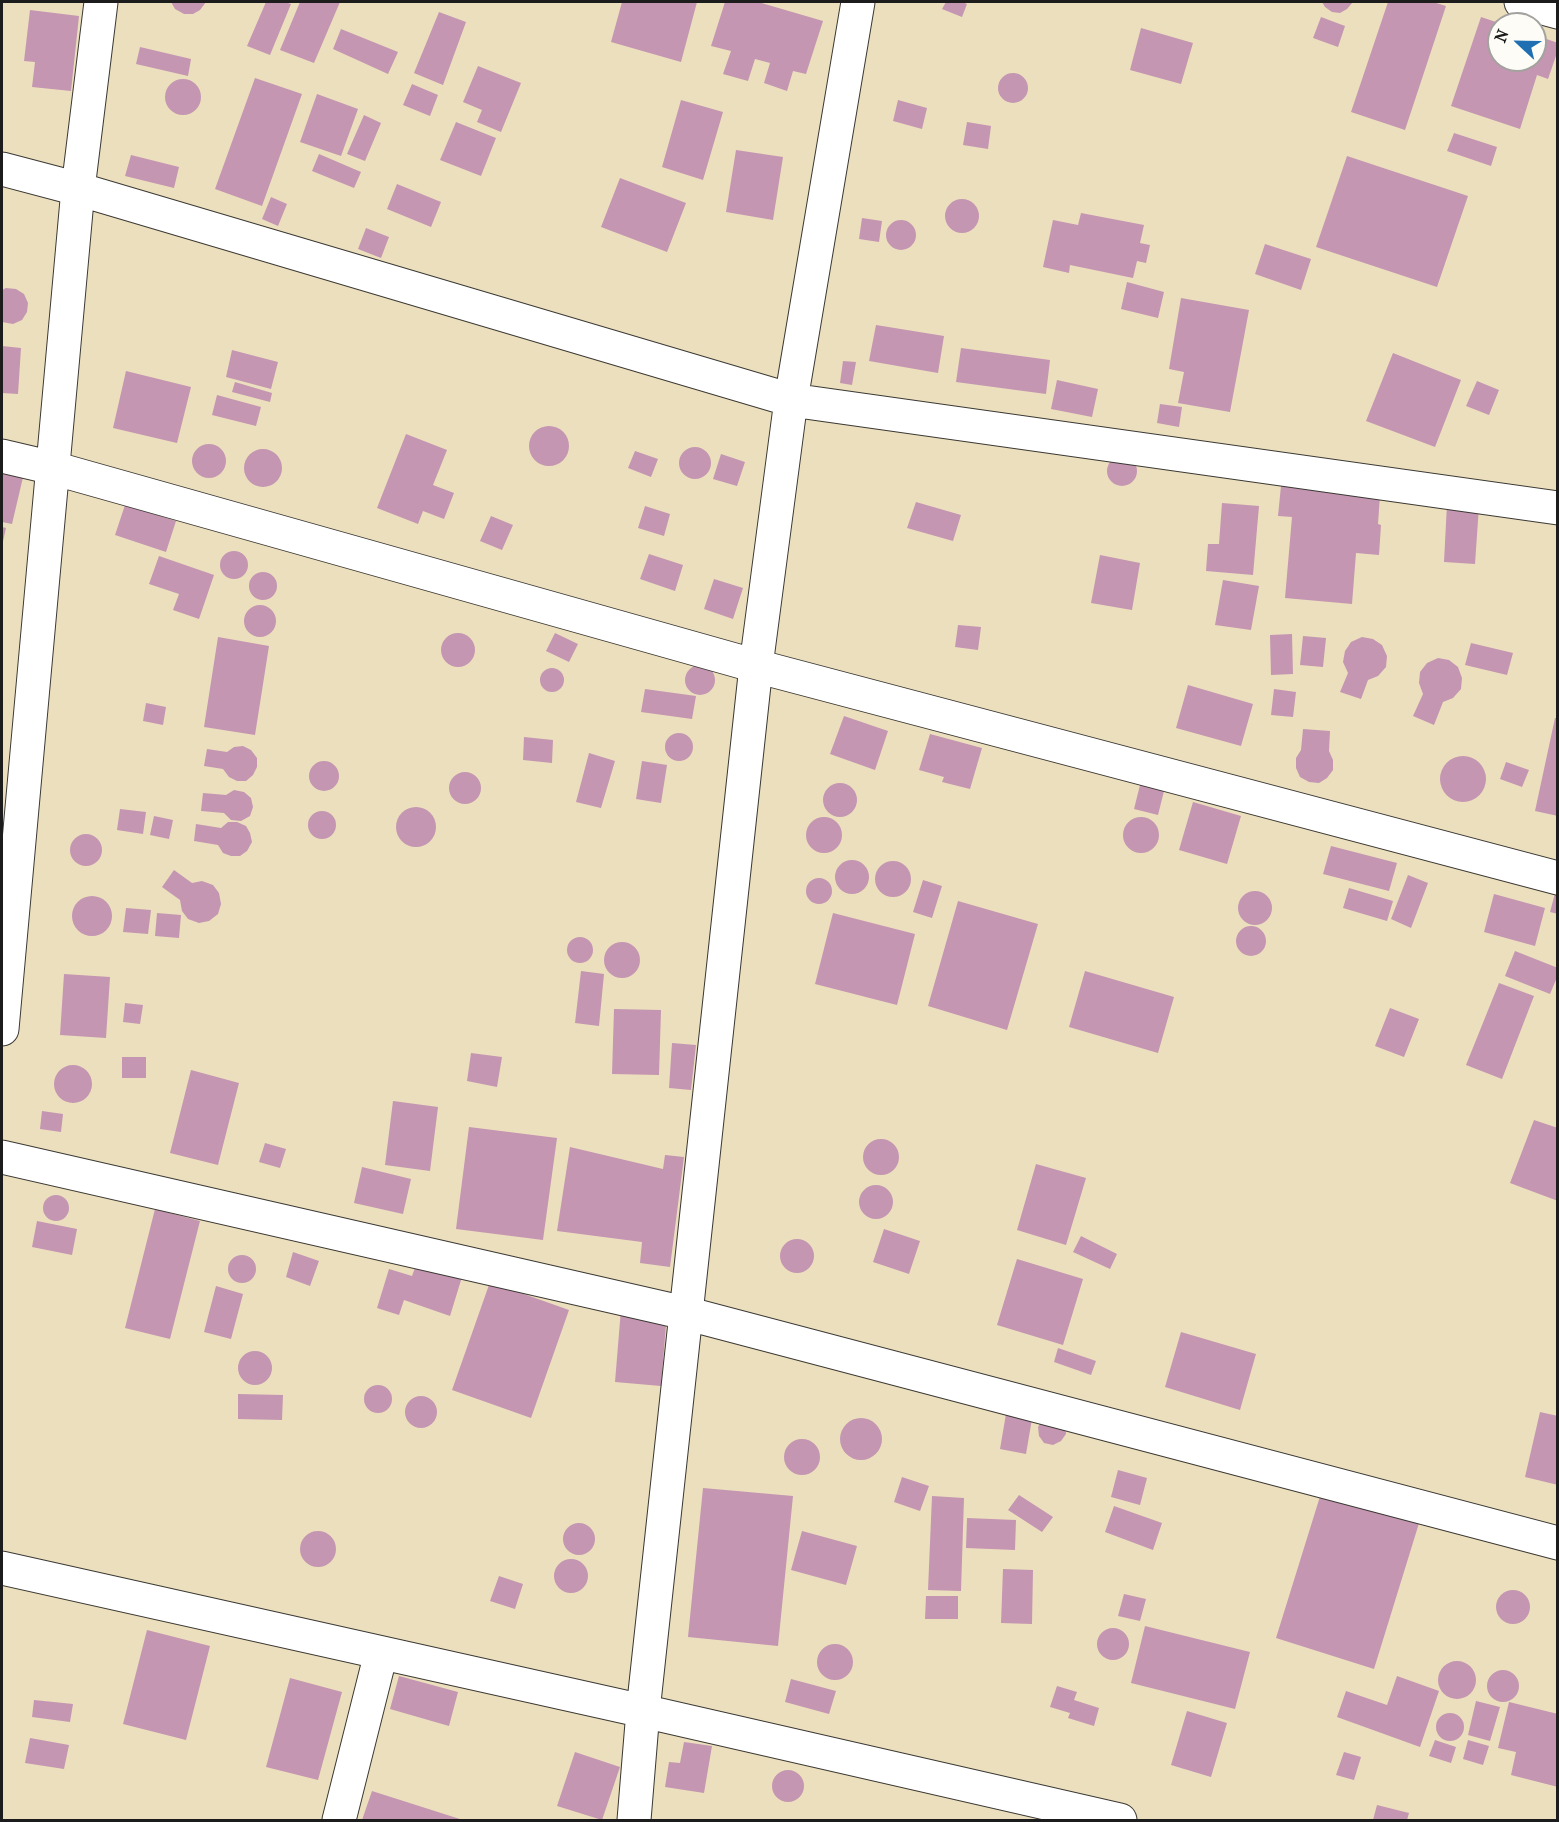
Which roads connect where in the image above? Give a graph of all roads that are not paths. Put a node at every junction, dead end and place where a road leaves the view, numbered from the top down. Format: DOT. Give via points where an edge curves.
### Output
graph roads {
  1 [pos="100,2"];
  2 [pos="858,2"];
  3 [pos="1521,2"];
  4 [pos="1557,12"];
  5 [pos="2,169"];
  6 [pos="78,189"];
  7 [pos="791,400"];
  8 [pos="2,456"];
  9 [pos="53,468"];
  10 [pos="1557,508"];
  11 [pos="756,666"];
  12 [pos="1557,878"];
  13 [pos="2,1029"];
  14 [pos="2,1157"];
  15 [pos="685,1313"];
  16 [pos="1557,1543"];
  17 [pos="2,1568"];
  18 [pos="381,1653"];
  19 [pos="643,1711"];
  20 [pos="339,1821"];
  21 [pos="634,1821"];
  22 [pos="1120,1821"];
  1 -- 6 [label="street"];
  2 -- 7 [label="street"];
  3 -- 4 [label="street"];
  5 -- 6 [label="street"];
  6 -- 7 [label="street"];
  6 -- 9 [label="street"];
  7 -- 10 [label="street"];
  7 -- 11 [label="street"];
  8 -- 9 [label="street"];
  9 -- 11 [label="street"];
  9 -- 13 [label="street"];
  11 -- 12 [label="street"];
  11 -- 15 [label="street"];
  14 -- 15 [label="street"];
  15 -- 16 [label="street"];
  15 -- 19 [label="street"];
  17 -- 18 [label="street"];
  18 -- 19 [label="street"];
  18 -- 20 [label="street"];
  19 -- 21 [label="street"];
  19 -- 22 [label="street"];
}
